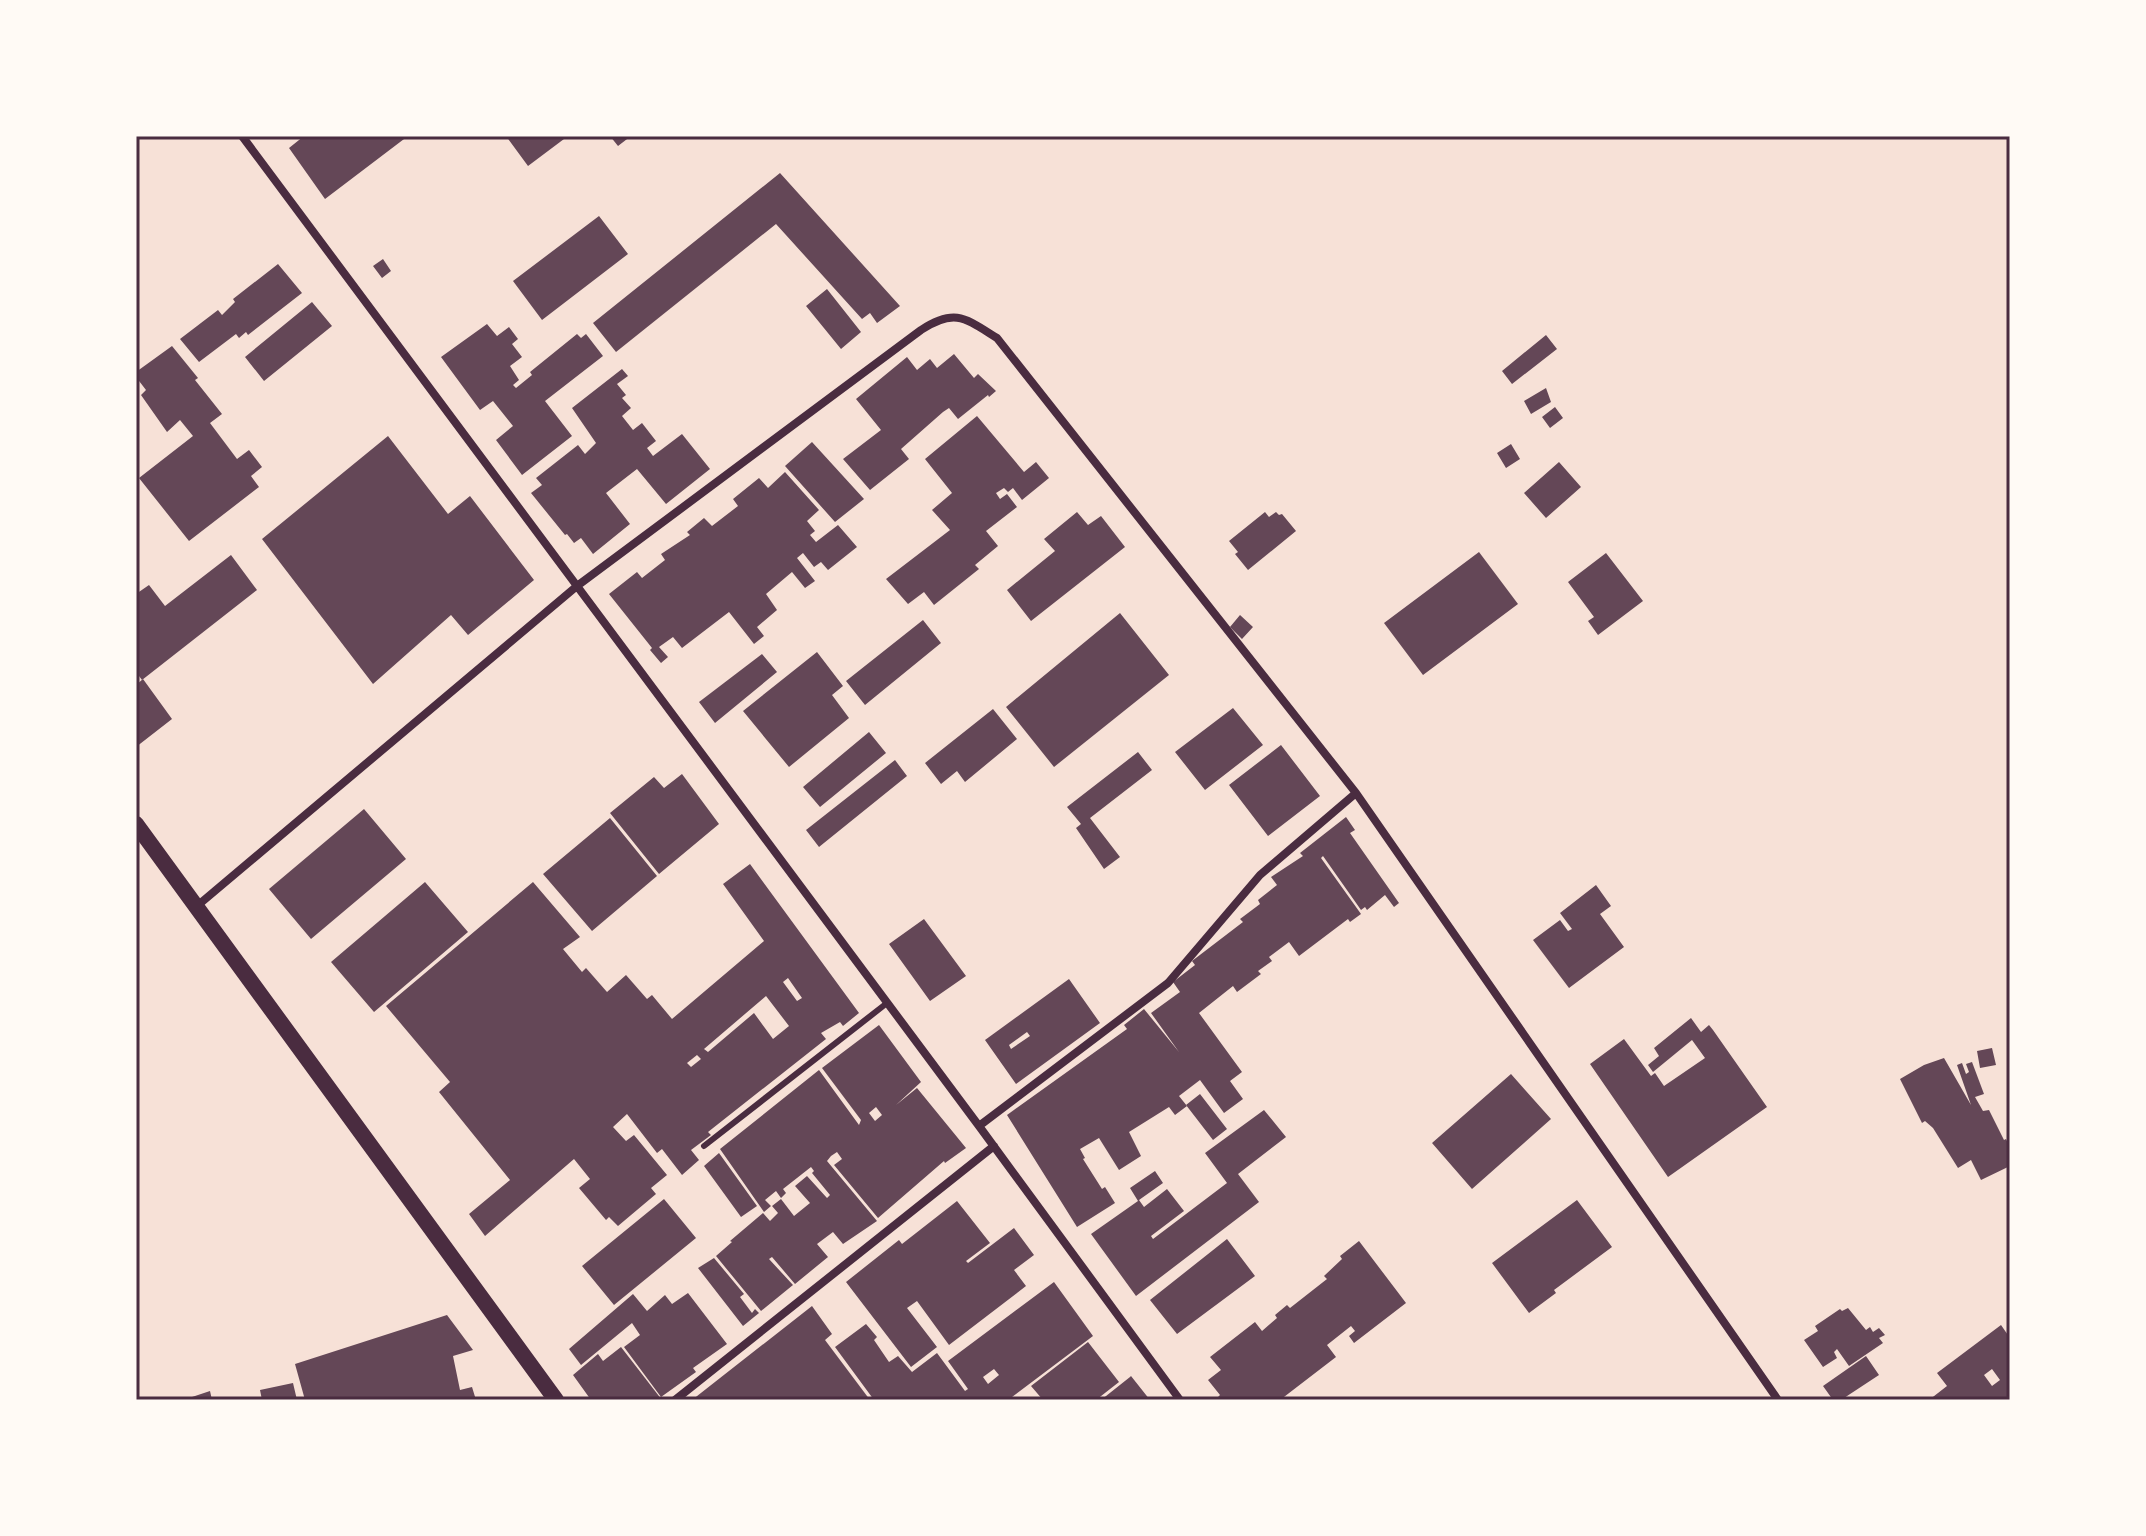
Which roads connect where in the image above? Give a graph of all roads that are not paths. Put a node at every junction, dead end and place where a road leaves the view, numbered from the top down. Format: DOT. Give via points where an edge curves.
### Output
graph roads {
  1 [pos="242,136"];
  2 [pos="577,586"];
  3 [pos="1356,793"];
  4 [pos="136,824"];
  5 [pos="197,906"];
  6 [pos="887,1003"];
  7 [pos="979,1126"];
  8 [pos="704,1146"];
  9 [pos="994,1146"];
  10 [pos="1178,1399"];
  11 [pos="556,1400"];
  12 [pos="675,1400"];
  13 [pos="1778,1400"];
  1 -- 2 [label="street"];
  2 -- 3 [label="street" via="921,330 954,316 997,338"];
  2 -- 5 [label="street"];
  2 -- 6 [label="street"];
  3 -- 7 [label="street" via="1260,875 1168,983"];
  3 -- 13 [label="street"];
  4 -- 5 [label="main road"];
  5 -- 11 [label="main road"];
  6 -- 7 [label="street"];
  6 -- 8 [label="lane"];
  7 -- 9 [label="street"];
  9 -- 10 [label="street"];
  9 -- 12 [label="street"];
}
